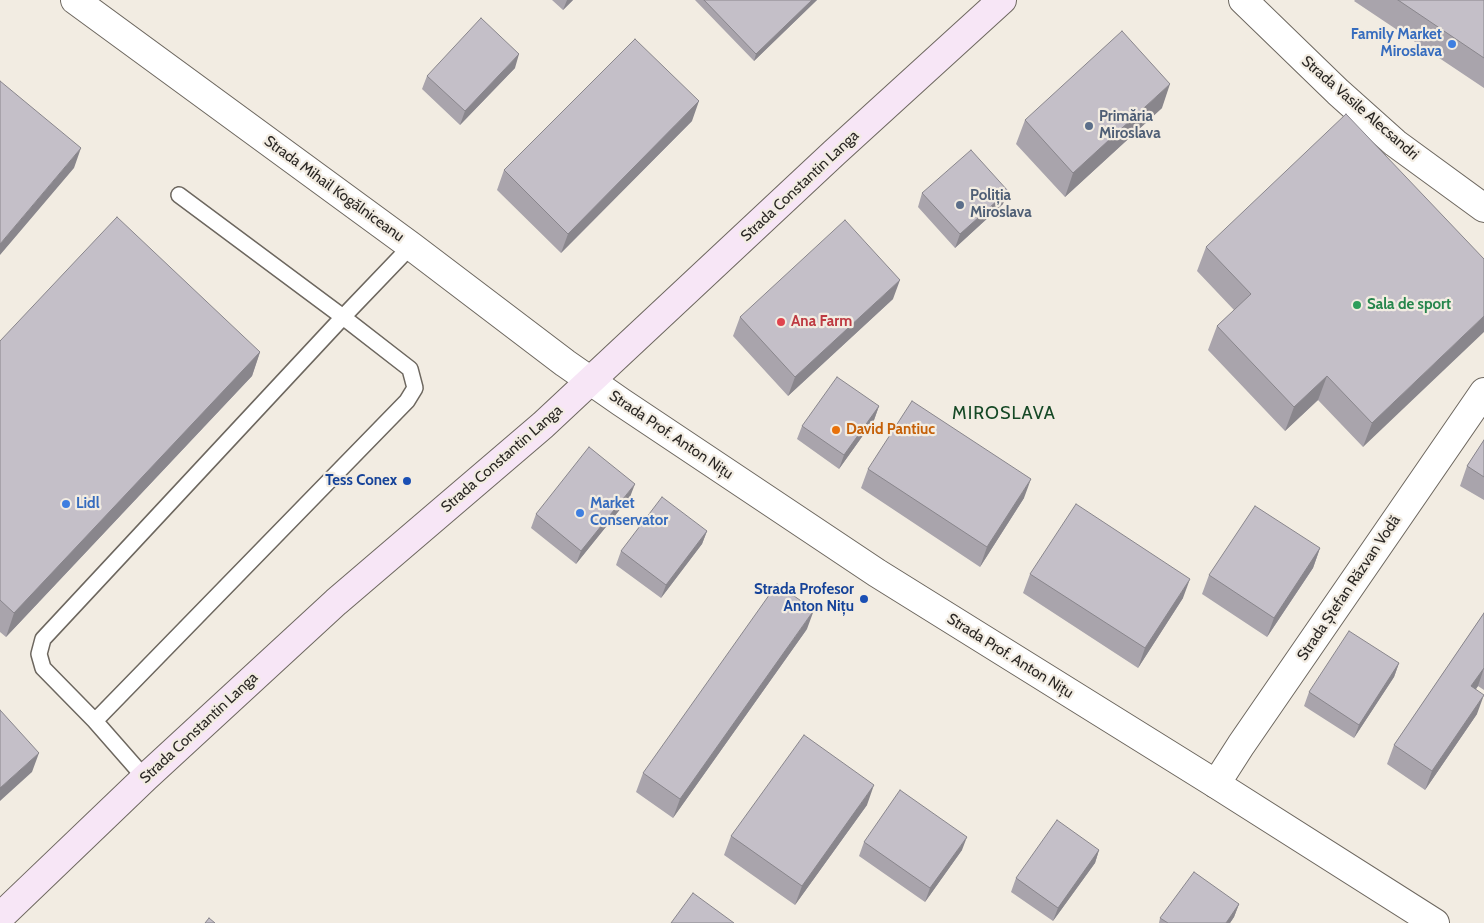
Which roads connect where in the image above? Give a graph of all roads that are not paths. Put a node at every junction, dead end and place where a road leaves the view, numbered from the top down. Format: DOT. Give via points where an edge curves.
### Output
graph roads {
  1 [pos="75,0"];
  2 [pos="1002,0"];
  3 [pos="1243,0"];
  4 [pos="179,195"];
  5 [pos="1484,208"];
  6 [pos="410,246"];
  7 [pos="343,318"];
  8 [pos="591,380"];
  9 [pos="1484,392"];
  10 [pos="95,721"];
  11 [pos="145,778"];
  12 [pos="1216,784"];
  13 [pos="0,917"];
  14 [pos="1435,923"];
  1 -- 6 [label="street, Strada Mihail Kogălniceanu"];
  2 -- 8 [label="main road, Strada Constantin Langa"];
  3 -- 5 [label="street, Strada Vasile Alecsandri" via="1395,143"];
  4 -- 7 [label="lane"];
  6 -- 7 [label="lane"];
  6 -- 8 [label="street, Strada Mihail Kogălniceanu"];
  7 -- 10 [label="lane" via="43,639 39,654 43,668"];
  7 -- 10 [label="lane" via="410,369 415,388 407,401"];
  8 -- 11 [label="main road, Strada Constantin Langa" via="543,426 336,602"];
  8 -- 12 [label="street, Strada Prof. Anton Nițu" via="877,573"];
  9 -- 12 [label="street, Strada Ștefan Răzvan Vodă"];
  10 -- 11 [label="lane"];
  11 -- 13 [label="main road, Strada Constantin Langa"];
  12 -- 14 [label="street, Strada Prof. Anton Nițu"];
}
